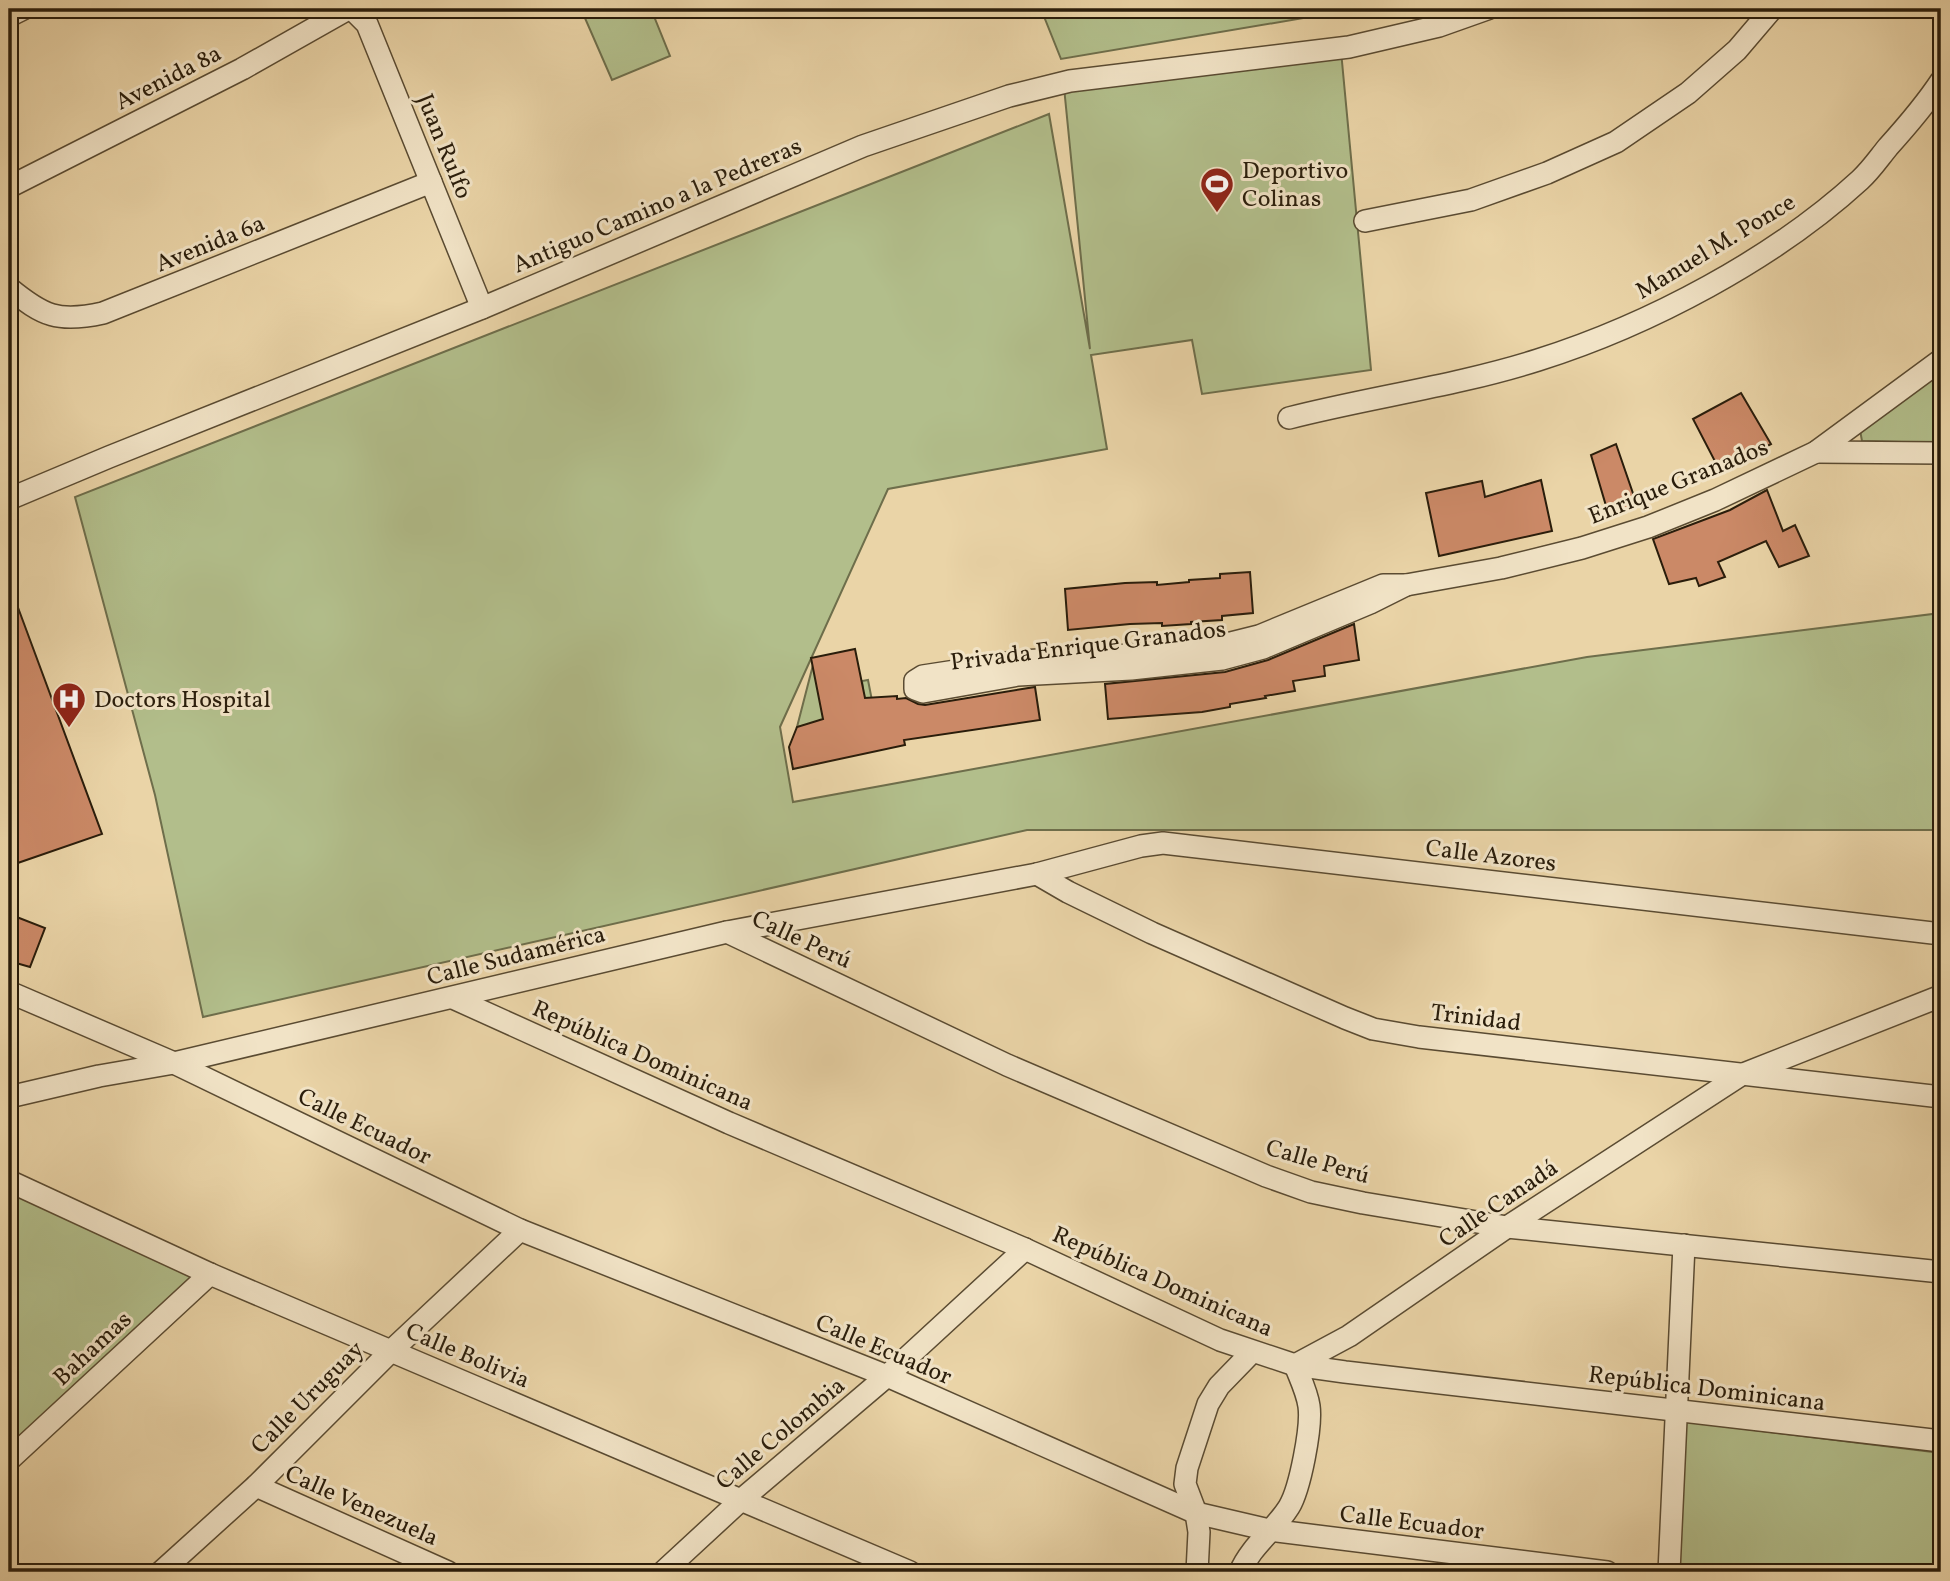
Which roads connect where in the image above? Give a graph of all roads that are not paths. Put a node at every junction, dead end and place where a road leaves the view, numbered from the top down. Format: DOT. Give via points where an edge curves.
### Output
graph roads {
  1 [pos="23,9"];
  2 [pos="350,9"];
  3 [pos="1487,9"];
  4 [pos="1772,9"];
  5 [pos="9,16"];
  6 [pos="1438,18"];
  7 [pos="1941,81"];
  8 [pos="431,182"];
  9 [pos="9,187"];
  10 [pos="1365,221"];
  11 [pos="9,288"];
  12 [pos="482,308"];
  13 [pos="1941,360"];
  14 [pos="1289,418"];
  15 [pos="1816,452"];
  16 [pos="1941,453"];
  17 [pos="9,499"];
  18 [pos="1406,585"];
  19 [pos="1037,874"];
  20 [pos="727,932"];
  21 [pos="1941,934"];
  22 [pos="9,992"];
  23 [pos="1941,996"];
  24 [pos="453,998"];
  25 [pos="174,1063"];
  26 [pos="1741,1075"];
  27 [pos="9,1097"];
  28 [pos="1941,1097"];
  29 [pos="9,1181"];
  30 [pos="1507,1227"];
  31 [pos="520,1230"];
  32 [pos="1684,1245"];
  33 [pos="1025,1249"];
  34 [pos="1941,1272"];
  35 [pos="210,1274"];
  36 [pos="391,1351"];
  37 [pos="1252,1352"];
  38 [pos="1295,1365"];
  39 [pos="887,1377"];
  40 [pos="1676,1411"];
  41 [pos="1941,1441"];
  42 [pos="9,1460"];
  43 [pos="256,1486"];
  44 [pos="741,1500"];
  45 [pos="1196,1513"];
  46 [pos="1269,1530"];
  47 [pos="413,1566"];
  48 [pos="161,1572"];
  49 [pos="448,1572"];
  50 [pos="663,1572"];
  51 [pos="909,1572"];
  52 [pos="1197,1572"];
  53 [pos="1240,1572"];
  54 [pos="1607,1572"];
  55 [pos="1670,1572"];
  1 -- 5 [label="street"];
  2 -- 8 [label="street, Juan Rulfo" via="368,24"];
  2 -- 9 [label="street, Avenida 8a"];
  3 -- 6 [label="street, Antiguo Camino a la Pedreras"];
  4 -- 10 [label="street" via="1737,50 1688,93 1616,142 1471,200"];
  6 -- 12 [label="street, Antiguo Camino a la Pedreras" via="1349,47 1070,82 1009,96 863,146"];
  7 -- 14 [label="street, Manuel M. Ponce" via="1862,178 1809,223 1731,273 1640,322 1538,360 1439,387"];
  8 -- 11 [label="street, Avenida 6a" via="103,313 81,318 51,315 34,309"];
  8 -- 12 [label="street, Juan Rulfo"];
  12 -- 17 [label="street, Antiguo Camino a la Pedreras"];
  13 -- 15 [label="street, Enrique Granados"];
  15 -- 16 [label="street"];
  15 -- 18 [label="street, Enrique Granados" via="1648,527 1501,568"];
  18 -- 18 [label="street, Privada Enrique Granados" via="1383,585 1259,636 1219,646 1021,661 923,676 915,681 915,690 1018,675 1222,659 1264,648"];
  19 -- 20 [label="street, Calle Sudamérica"];
  19 -- 21 [label="street, Calle Azores" via="1164,843"];
  19 -- 26 [label="street, Trinidad" via="1152,933 1373,1029"];
  20 -- 24 [label="street, Calle Sudamérica"];
  20 -- 30 [label="street, Calle Perú" via="1007,1065 1266,1176 1311,1192"];
  22 -- 25 [label="street, Calle Ecuador"];
  23 -- 26 [label="street, Calle Canadá"];
  24 -- 25 [label="street, Calle Sudamérica"];
  24 -- 33 [label="street, República Dominicana"];
  25 -- 27 [label="street, Calle Sudamérica"];
  25 -- 31 [label="street, Calle Ecuador"];
  26 -- 28 [label="street, Trinidad"];
  26 -- 30 [label="street, Calle Canadá"];
  29 -- 35 [label="street, Calle Bolivia"];
  30 -- 32 [label="street, Calle Perú"];
  30 -- 38 [label="street, Calle Canadá" via="1349,1336"];
  31 -- 36 [label="street, Calle Uruguay"];
  31 -- 39 [label="street, Calle Ecuador"];
  32 -- 34 [label="street, Calle Perú"];
  32 -- 40 [label="street"];
  33 -- 37 [label="street, República Dominicana"];
  33 -- 39 [label="street, Calle Colombia"];
  35 -- 36 [label="street, Calle Bolivia"];
  35 -- 42 [label="street, Bahamas"];
  36 -- 43 [label="street, Calle Uruguay"];
  36 -- 44 [label="street, Calle Bolivia"];
  37 -- 38 [label="street, República Dominicana"];
  37 -- 45 [label="street" via="1208,1404 1185,1484"];
  38 -- 40 [label="street, República Dominicana"];
  38 -- 46 [label="street" via="1309,1404 1310,1425 1295,1493"];
  39 -- 44 [label="street, Calle Colombia"];
  39 -- 45 [label="street, Calle Ecuador"];
  40 -- 41 [label="street, República Dominicana"];
  40 -- 55 [label="street"];
  43 -- 47 [label="street, Calle Venezuela"];
  43 -- 48 [label="street, Calle Uruguay"];
  44 -- 50 [label="street, Calle Colombia"];
  44 -- 51 [label="street, Calle Bolivia"];
  45 -- 46 [label="street, Calle Ecuador"];
  45 -- 52 [label="street"];
  46 -- 53 [label="street"];
  46 -- 54 [label="street, Calle Ecuador"];
  47 -- 49 [label="street, Calle Venezuela"];
}
